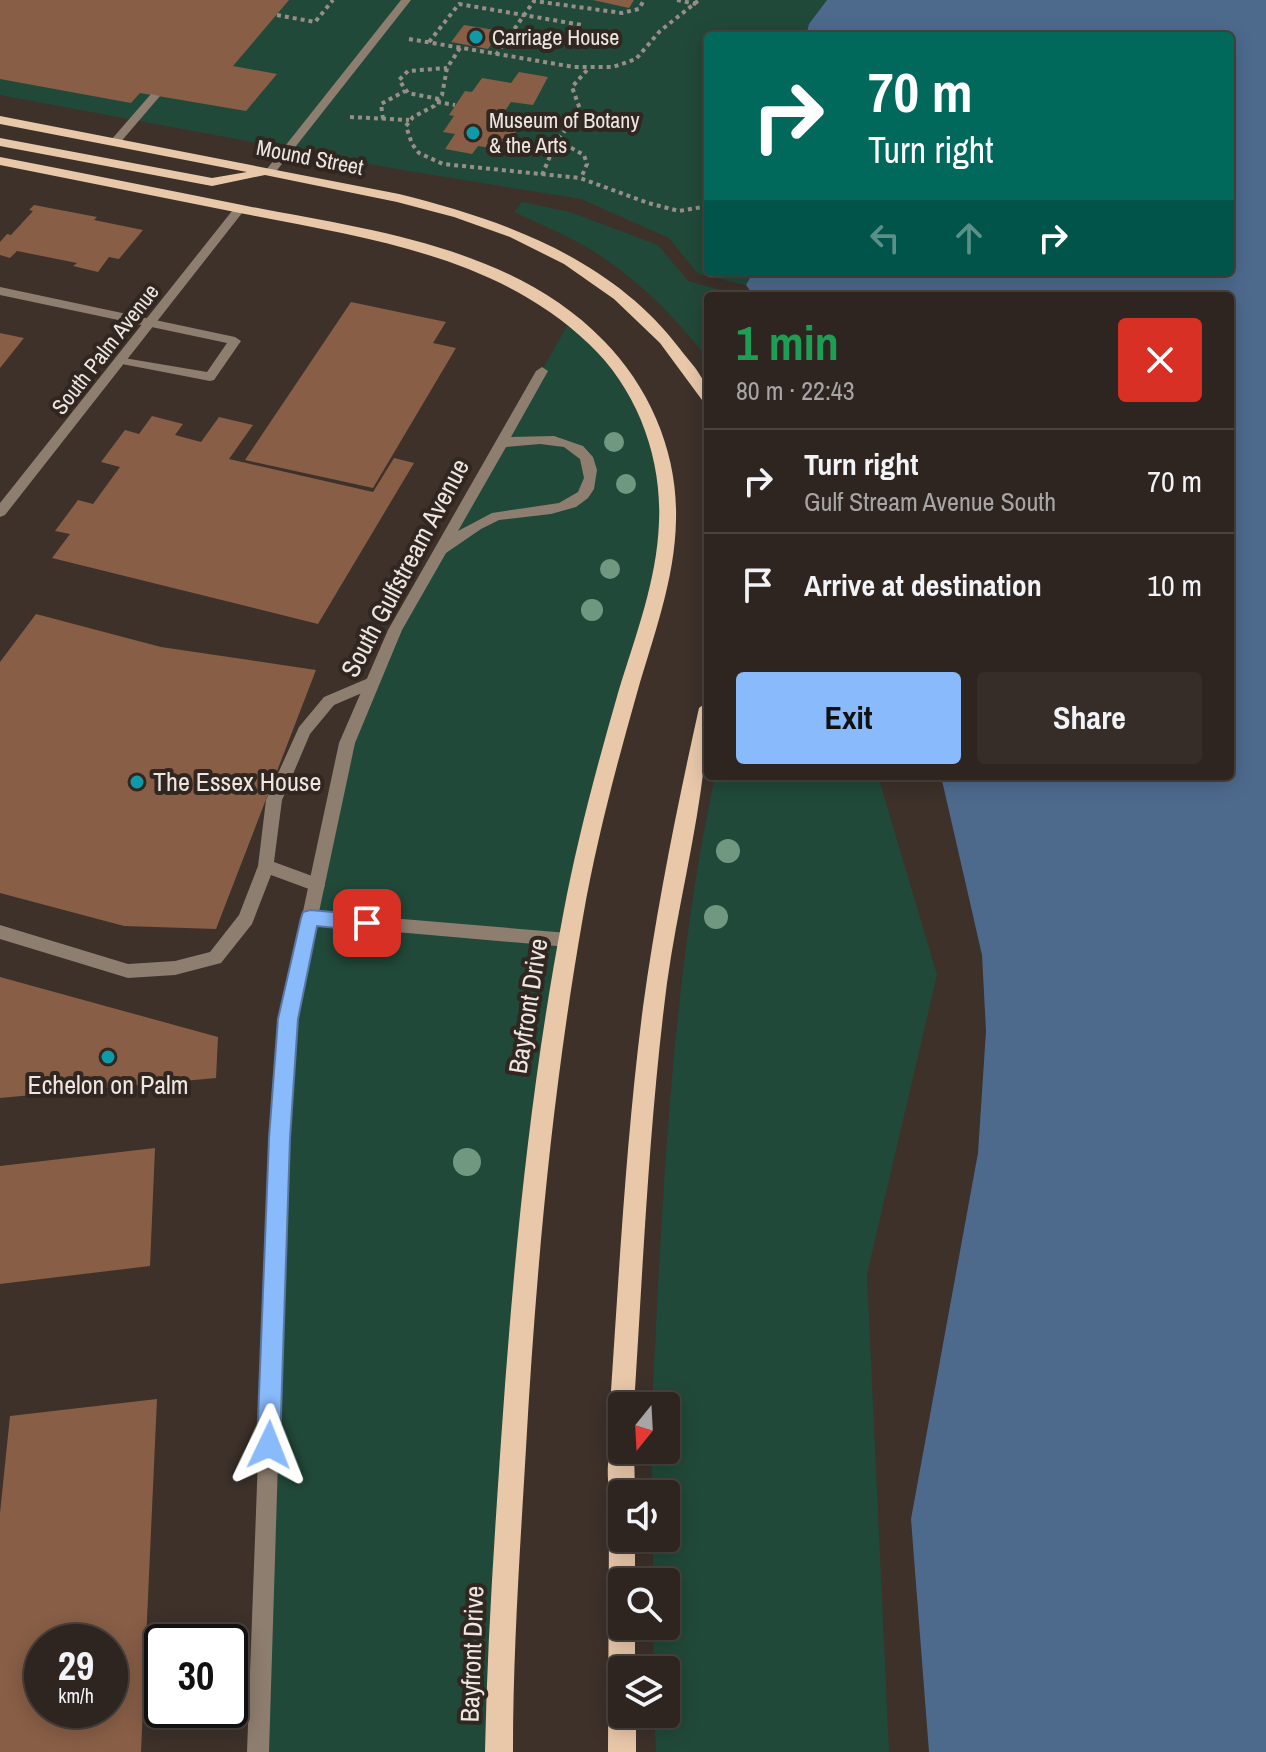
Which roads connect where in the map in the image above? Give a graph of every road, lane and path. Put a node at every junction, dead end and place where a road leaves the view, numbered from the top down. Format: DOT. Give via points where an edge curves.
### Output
graph roads {
  1 [pos="333,0"];
  2 [pos="406,0"];
  3 [pos="644,0"];
  4 [pos="677,0"];
  5 [pos="698,2"];
  6 [pos="277,15"];
  7 [pos="523,15"];
  8 [pos="582,25"];
  9 [pos="409,39"];
  10 [pos="429,42"];
  11 [pos="460,48"];
  12 [pos="496,55"];
  13 [pos="447,68"];
  14 [pos="589,69"];
  15 [pos="405,91"];
  16 [pos="155,96"];
  17 [pos="438,100"];
  18 [pos="455,105"];
  19 [pos="350,117"];
  20 [pos="383,119"];
  21 [pos="0,120"];
  22 [pos="409,120"];
  23 [pos="557,140"];
  24 [pos="0,142"];
  25 [pos="115,142"];
  26 [pos="0,161"];
  27 [pos="270,172"];
  28 [pos="542,175"];
  29 [pos="581,178"];
  30 [pos="704,207"];
  31 [pos="240,208"];
  32 [pos="0,291"];
  33 [pos="151,324"];
  34 [pos="122,360"];
  35 [pos="542,371"];
  36 [pos="704,390"];
  37 [pos="501,443"];
  38 [pos="0,512"];
  39 [pos="439,552"];
  40 [pos="371,683"];
  41 [pos="704,726"];
  42 [pos="266,866"];
  43 [pos="317,885"];
  44 [pos="310,918"];
  45 [pos="0,932"];
  46 [pos="568,940"];
  47 [pos="623,1392"];
  48 [pos="622,1552"];
  49 [pos="258,1752"];
  50 [pos="499,1752"];
  51 [pos="622,1752"];
  1 -- 6 [label="path" via="315,22"];
  2 -- 27 [label="street"];
  3 -- 7 [label="path" via="639,9 622,13 534,1"];
  4 -- 5 [label="path"];
  5 -- 14 [label="path" via="660,31 636,59"];
  7 -- 8 [label="path"];
  7 -- 10 [label="path" via="459,4"];
  7 -- 12 [label="path"];
  9 -- 10 [label="path"];
  10 -- 11 [label="path"];
  11 -- 12 [label="path"];
  11 -- 13 [label="path"];
  12 -- 14 [label="path"];
  13 -- 15 [label="path" via="408,71 399,80"];
  13 -- 17 [label="path"];
  14 -- 23 [label="path" via="572,87 581,112"];
  15 -- 17 [label="path"];
  15 -- 20 [label="path" via="381,104"];
  16 -- 25 [label="street"];
  17 -- 18 [label="path"];
  17 -- 22 [label="path"];
  19 -- 20 [label="path"];
  20 -- 22 [label="path"];
  21 -- 25 [label="main road, Mound Street"];
  22 -- 28 [label="path" via="411,144 437,163"];
  23 -- 28 [label="path"];
  23 -- 29 [label="path" via="584,155 587,164"];
  24 -- 27 [label="main road" via="212,182"];
  25 -- 27 [label="main road, Mound Street"];
  26 -- 31 [label="main road"];
  27 -- 36 [label="main road, Mound Street" via="457,212 515,232 599,277 634,305"];
  28 -- 29 [label="path"];
  29 -- 30 [label="path" via="633,200 691,210"];
  31 -- 33 [label="street, South Palm Avenue"];
  31 -- 46 [label="main road, Bayfront Drive" via="432,249 521,285 564,312 593,339 636,394 652,426 664,465 669,541 602,786"];
  32 -- 33 [label="street"];
  33 -- 34 [label="street, South Palm Avenue"];
  33 -- 34 [label="street" via="235,341 210,377"];
  34 -- 38 [label="street, South Palm Avenue"];
  35 -- 37 [label="street, South Gulfstream Avenue"];
  37 -- 39 [label="street, South Gulfstream Avenue"];
  37 -- 39 [label="street" via="544,439 570,445 589,463 589,486 568,504 480,522"];
  39 -- 40 [label="street, South Gulfstream Avenue"];
  40 -- 42 [label="street" via="329,701 304,731 274,800"];
  40 -- 43 [label="street, South Gulfstream Avenue" via="347,743"];
  41 -- 47 [label="main road" via="660,953"];
  42 -- 43 [label="street"];
  42 -- 45 [label="street" via="246,919 215,958 175,968 128,971"];
  43 -- 44 [label="street, South Gulfstream Avenue"];
  44 -- 46 [label="street"];
  44 -- 49 [label="street, South Gulfstream Avenue" via="288,1019 279,1138"];
  46 -- 50 [label="main road, Bayfront Drive" via="535,1174 517,1388"];
  48 -- 51 [label="main road"];
}
